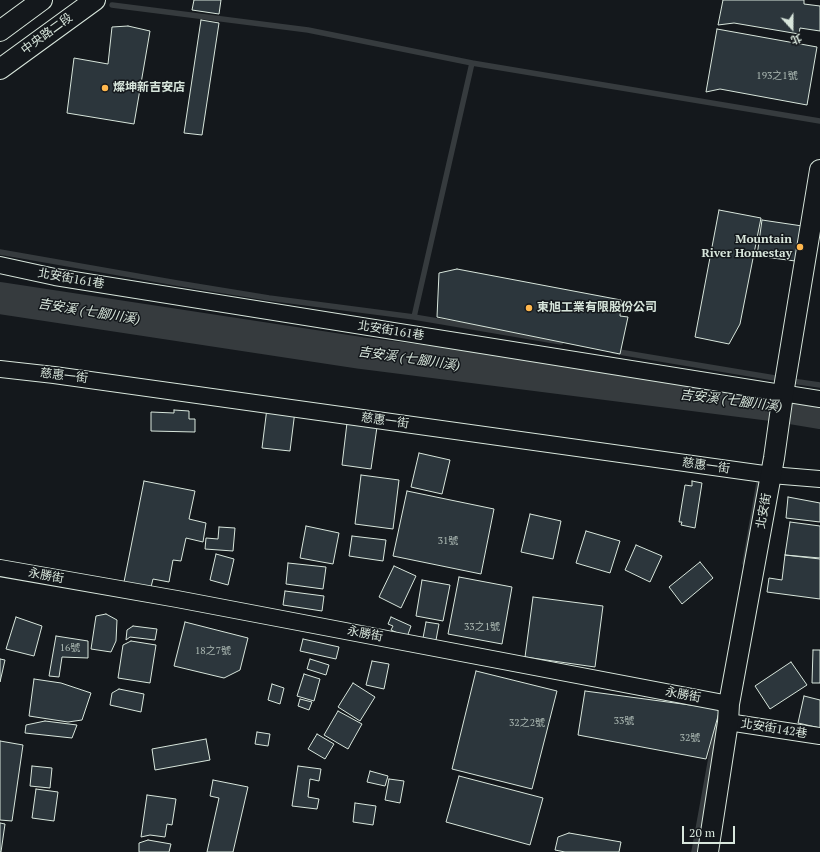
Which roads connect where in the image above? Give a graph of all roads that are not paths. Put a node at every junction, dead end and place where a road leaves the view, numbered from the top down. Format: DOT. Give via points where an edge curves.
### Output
graph roads {
  1 [pos="42,0"];
  2 [pos="95,0"];
  3 [pos="0,30"];
  4 [pos="0,69"];
  5 [pos="820,170"];
  6 [pos="0,265"];
  7 [pos="0,369"];
  8 [pos="783,394"];
  9 [pos="820,399"];
  10 [pos="772,466"];
  11 [pos="820,479"];
  12 [pos="0,568"];
  13 [pos="728,713"];
  14 [pos="820,736"];
  15 [pos="708,852"];
  1 -- 3 [label="street"];
  2 -- 4 [label="street, 中央路二段"];
  5 -- 8 [label="street, 北安街"];
  6 -- 8 [label="street, 北安街161巷" via="55,277"];
  7 -- 10 [label="street, 慈惠一街"];
  8 -- 9 [label="street, 北安街161巷"];
  8 -- 10 [label="street, 北安街"];
  10 -- 11 [label="street, 慈惠一街"];
  10 -- 13 [label="street, 北安街"];
  12 -- 13 [label="street, 永勝街" via="178,599"];
  13 -- 14 [label="street, 北安街142巷"];
  13 -- 15 [label="street, 北安街"];
}
